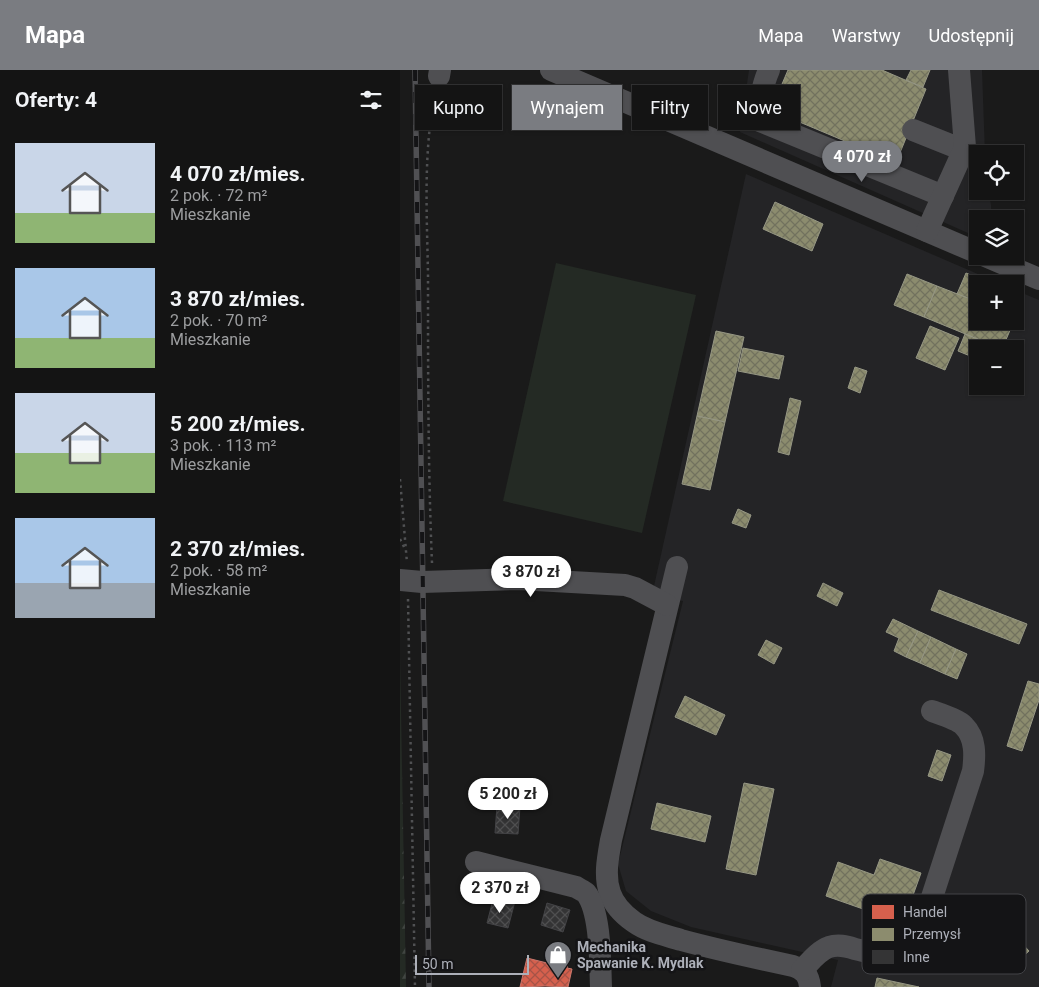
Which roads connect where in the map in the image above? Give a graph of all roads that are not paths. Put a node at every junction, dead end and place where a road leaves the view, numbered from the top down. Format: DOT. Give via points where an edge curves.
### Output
graph roads {
  1 [pos="551,70"];
  2 [pos="769,70"];
  3 [pos="960,70"];
  4 [pos="913,130"];
  5 [pos="792,134"];
  6 [pos="963,150"];
  7 [pos="778,168"];
  8 [pos="943,196"];
  9 [pos="927,231"];
  10 [pos="969,249"];
  11 [pos="1006,265"];
  12 [pos="1039,279"];
  13 [pos="677,568"];
  14 [pos="404,580"];
  15 [pos="667,605"];
  16 [pos="932,711"];
  17 [pos="476,862"];
  18 [pos="933,894"];
  19 [pos="862,951"];
  20 [pos="806,978"];
  21 [pos="601,987"];
  1 -- 7 [label="street"];
  2 -- 5 [label="street" via="758,117 760,121"];
  3 -- 6 [label="street"];
  4 -- 6 [label="street"];
  5 -- 7 [label="street"];
  5 -- 8 [label="street"];
  6 -- 8 [label="street"];
  7 -- 9 [label="street"];
  8 -- 9 [label="street"];
  9 -- 10 [label="street"];
  11 -- 12 [label="street"];
  13 -- 15 [label="street"];
  14 -- 15 [label="street" via="518,579 625,585"];
  15 -- 20 [label="street" via="611,840 607,861 610,893 624,914 655,932"];
  16 -- 18 [label="street" via="964,725 972,739 975,755 973,771"];
  17 -- 21 [label="street" via="576,887 586,893 598,928"];
  19 -- 20 [label="street" via="836,945 826,948"];
}
